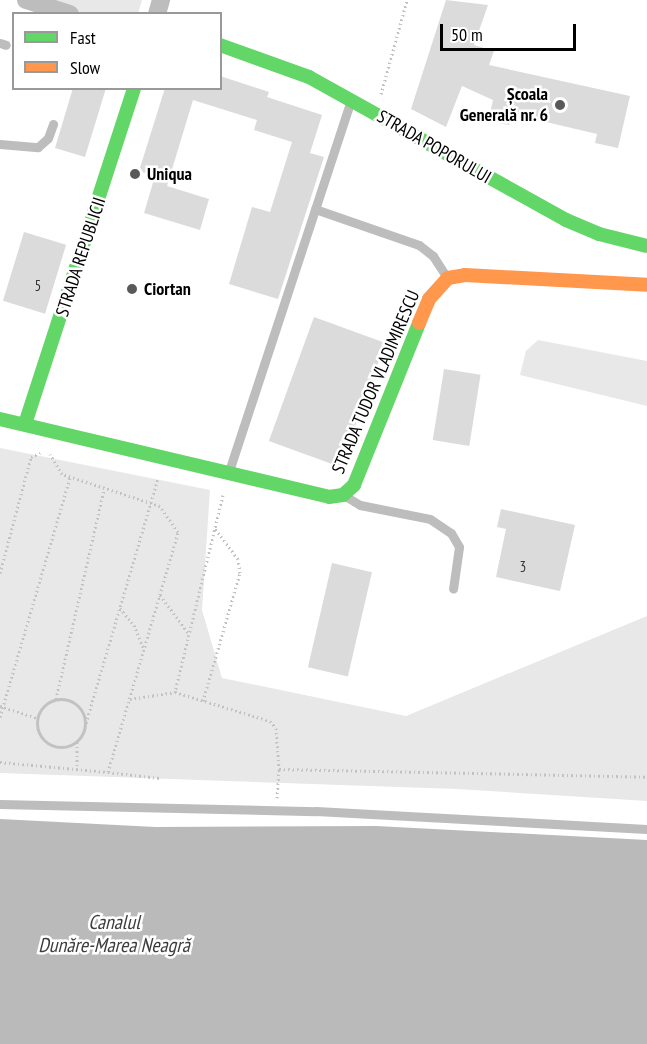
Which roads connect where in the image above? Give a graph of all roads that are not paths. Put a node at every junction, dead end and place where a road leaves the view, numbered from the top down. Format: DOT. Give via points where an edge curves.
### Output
graph roads {
  1 [pos="26,0"];
  2 [pos="64,12"];
  3 [pos="222,46"];
  4 [pos="133,90"];
  5 [pos="351,100"];
  6 [pos="53,124"];
  7 [pos="0,144"];
  8 [pos="315,209"];
  9 [pos="647,246"];
  10 [pos="448,278"];
  11 [pos="647,285"];
  12 [pos="0,419"];
  13 [pos="26,424"];
  14 [pos="228,473"];
  15 [pos="343,495"];
  16 [pos="453,589"];
  17 [pos="0,804"];
  18 [pos="647,829"];
  1 -- 2 [label="street"];
  3 -- 5 [label="street, STRADA POPORULUI" via="309,78"];
  4 -- 13 [label="street, STRADA REPUBLICII"];
  5 -- 8 [label="lane"];
  5 -- 9 [label="street, STRADA POPORULUI" via="566,220 598,234"];
  6 -- 7 [label="lane" via="48,138 38,147"];
  8 -- 10 [label="lane" via="420,245 434,256"];
  8 -- 14 [label="lane"];
  10 -- 11 [label="street" via="465,275"];
  10 -- 15 [label="street, STRADA TUDOR VLADIMIRESCU" via="429,299 354,485"];
  12 -- 13 [label="street, STRADA TUDOR VLADIMIRESCU"];
  13 -- 14 [label="street, STRADA TUDOR VLADIMIRESCU"];
  14 -- 15 [label="street, STRADA TUDOR VLADIMIRESCU" via="329,497"];
  15 -- 16 [label="lane" via="360,505 430,519 451,533 459,547"];
  17 -- 18 [label="lane" via="276,810"];
}
